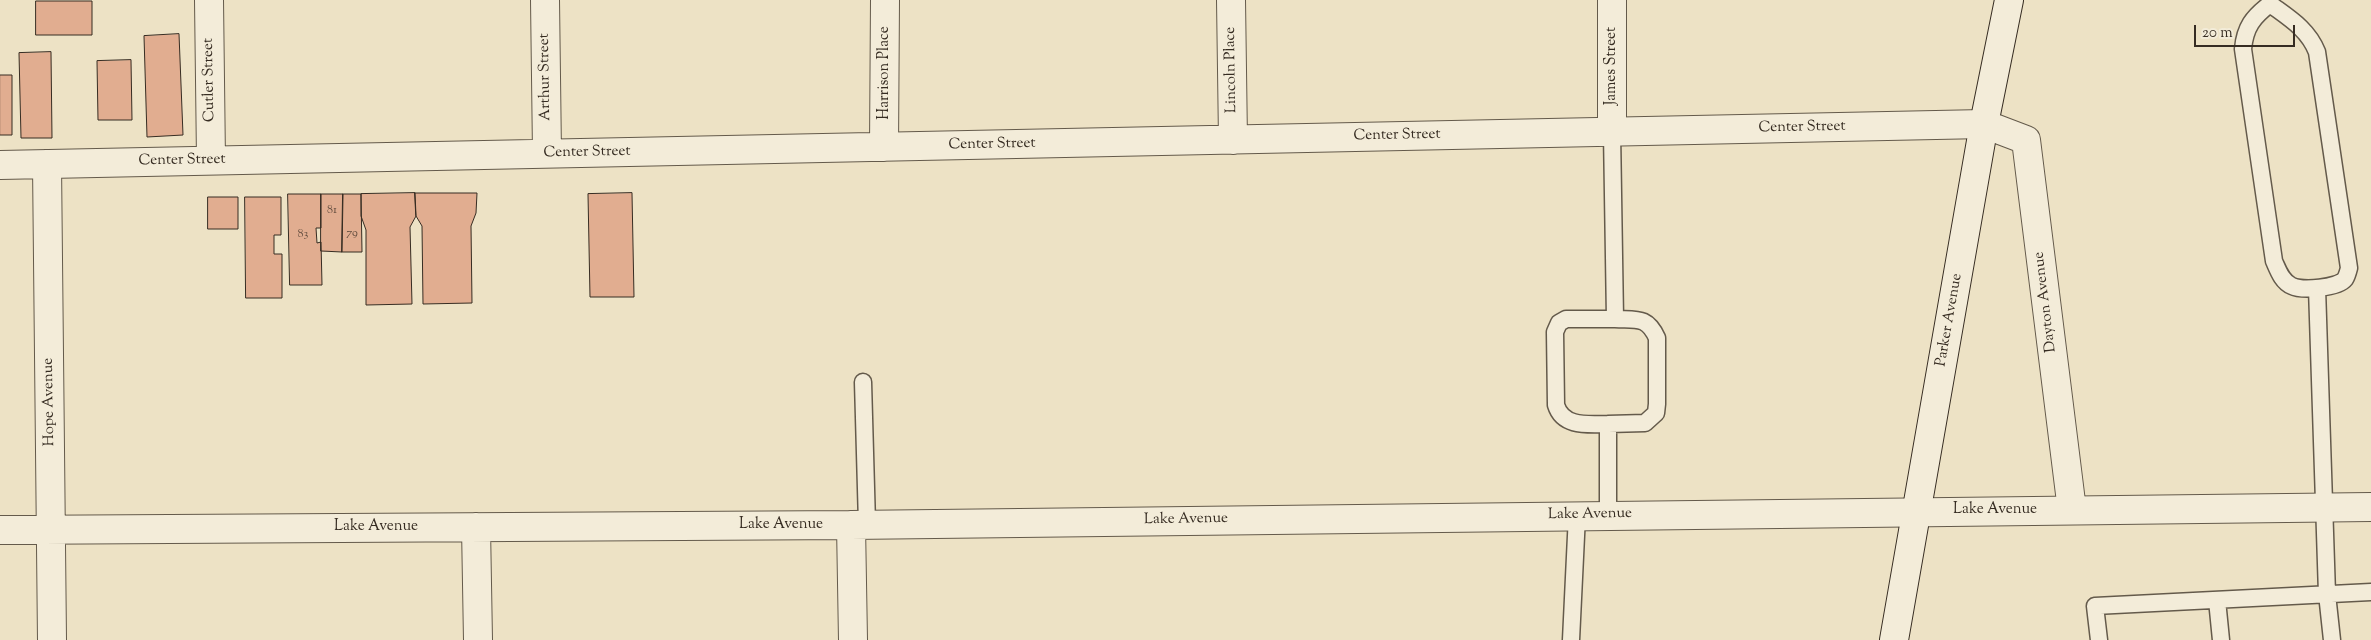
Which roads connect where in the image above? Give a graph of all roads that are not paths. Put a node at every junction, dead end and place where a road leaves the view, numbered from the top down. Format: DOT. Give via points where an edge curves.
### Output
graph roads {
  1 [pos="209,0"];
  2 [pos="545,0"];
  3 [pos="885,0"];
  4 [pos="1231,0"];
  5 [pos="1612,0"];
  6 [pos="2009,0"];
  7 [pos="2270,2"];
  8 [pos="1984,124"];
  9 [pos="1612,132"];
  10 [pos="1233,140"];
  11 [pos="884,147"];
  12 [pos="547,153"];
  13 [pos="211,160"];
  14 [pos="46,164"];
  15 [pos="0,165"];
  16 [pos="2317,288"];
  17 [pos="1615,319"];
  18 [pos="863,382"];
  19 [pos="1608,424"];
  20 [pos="2371,507"];
  21 [pos="2324,508"];
  22 [pos="2072,510"];
  23 [pos="1917,511"];
  24 [pos="1608,514"];
  25 [pos="1577,515"];
  26 [pos="859,524"];
  27 [pos="476,527"];
  28 [pos="0,530"];
  29 [pos="52,530"];
  30 [pos="2371,592"];
  31 [pos="2327,594"];
  32 [pos="2217,600"];
  33 [pos="52,640"];
  34 [pos="478,640"];
  35 [pos="853,640"];
  36 [pos="1572,640"];
  37 [pos="1894,640"];
  38 [pos="2099,640"];
  39 [pos="2221,640"];
  40 [pos="2332,640"];
  1 -- 13 [label="street, Cutler Street"];
  2 -- 12 [label="street, Arthur Street"];
  3 -- 11 [label="street, Harrison Place"];
  4 -- 10 [label="street, Lincoln Place"];
  5 -- 9 [label="street, James Street"];
  6 -- 8 [label="street, Parker Avenue"];
  7 -- 16 [label="lane" via="2247,26 2243,49 2274,261 2285,282 2293,287"];
  7 -- 16 [label="lane" via="2302,28 2312,39 2317,52 2349,268 2346,278 2338,284"];
  8 -- 9 [label="street, Center Street"];
  8 -- 22 [label="street, Dayton Avenue" via="2026,140"];
  8 -- 23 [label="street, Parker Avenue"];
  9 -- 10 [label="street, Center Street"];
  9 -- 17 [label="lane"];
  10 -- 11 [label="street, Center Street"];
  11 -- 12 [label="street, Center Street"];
  12 -- 13 [label="street, Center Street"];
  13 -- 14 [label="street, Center Street"];
  14 -- 15 [label="street, Center Street"];
  14 -- 29 [label="street, Hope Avenue"];
  16 -- 21 [label="lane"];
  17 -- 19 [label="lane" via="1641,320 1654,331 1657,338 1657,404 1656,413 1645,423"];
  17 -- 19 [label="lane" via="1566,320 1559,323 1555,332 1558,412 1577,424"];
  18 -- 26 [label="lane"];
  19 -- 24 [label="lane"];
  20 -- 21 [label="street, Lake Avenue"];
  21 -- 22 [label="street, Lake Avenue"];
  21 -- 31 [label="lane"];
  22 -- 23 [label="street, Lake Avenue"];
  23 -- 24 [label="street, Lake Avenue"];
  23 -- 37 [label="street, Parker Avenue"];
  24 -- 25 [label="street, Lake Avenue"];
  25 -- 26 [label="street, Lake Avenue"];
  25 -- 36 [label="lane"];
  26 -- 27 [label="street, Lake Avenue"];
  26 -- 35 [label="street"];
  27 -- 29 [label="street, Lake Avenue"];
  27 -- 34 [label="street"];
  28 -- 29 [label="street, Lake Avenue"];
  29 -- 33 [label="street, Hope Avenue"];
  30 -- 31 [label="lane"];
  31 -- 32 [label="lane"];
  31 -- 40 [label="lane"];
  32 -- 38 [label="lane" via="2095,606"];
  32 -- 39 [label="lane"];
}
